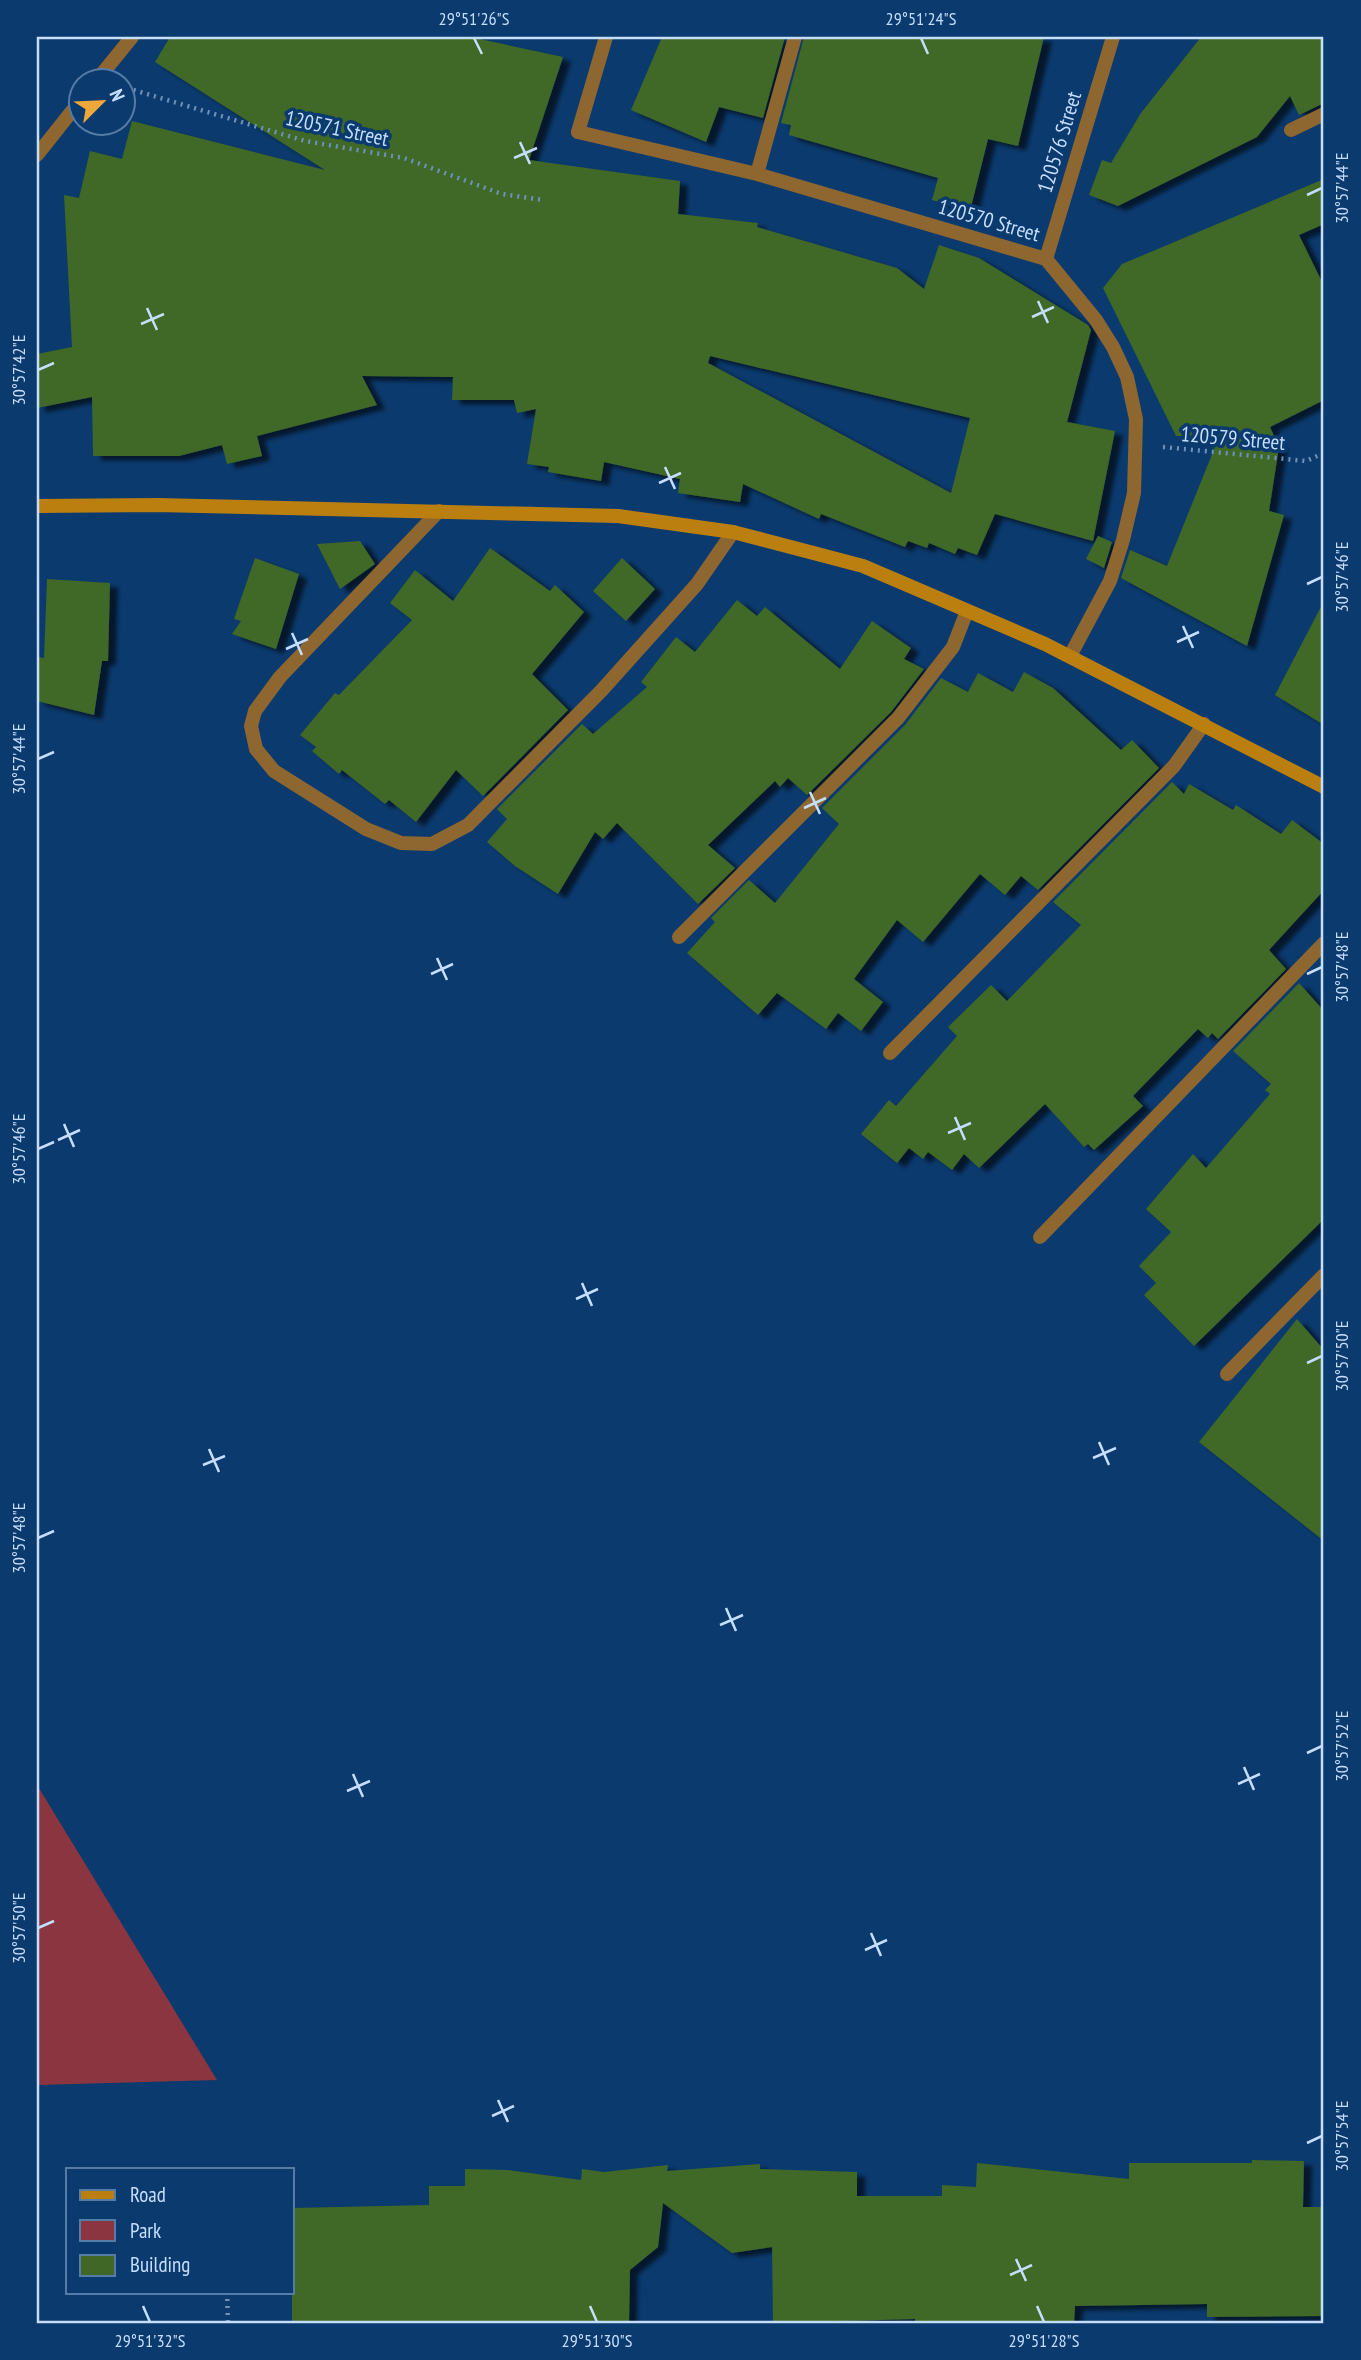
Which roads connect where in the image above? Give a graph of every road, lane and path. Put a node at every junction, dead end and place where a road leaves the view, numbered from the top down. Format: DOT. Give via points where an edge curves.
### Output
graph roads {
  1 [pos="132,37"];
  2 [pos="607,37"];
  3 [pos="795,37"];
  4 [pos="1113,37"];
  5 [pos="108,66"];
  6 [pos="136,91"];
  7 [pos="1324,114"];
  8 [pos="66,119"];
  9 [pos="1291,130"];
  10 [pos="37,155"];
  11 [pos="757,174"];
  12 [pos="544,200"];
  13 [pos="1046,259"];
  14 [pos="1137,445"];
  15 [pos="1324,453"];
  16 [pos="37,506"];
  17 [pos="439,512"];
  18 [pos="733,532"];
  19 [pos="967,611"];
  20 [pos="1070,656"];
  21 [pos="1204,724"];
  22 [pos="1324,787"];
  23 [pos="679,937"];
  24 [pos="1324,943"];
  25 [pos="890,1053"];
  26 [pos="1040,1237"];
  27 [pos="1324,1275"];
  28 [pos="1227,1374"];
  29 [pos="228,2294"];
  30 [pos="228,2323"];
  1 -- 5 [label="street"];
  2 -- 11 [label="street, 120570 Street" via="578,132"];
  3 -- 11 [label="street"];
  4 -- 13 [label="street, 120576 Street"];
  6 -- 12 [label="path, 120571 Street" via="305,141 404,158 502,194"];
  7 -- 9 [label="street"];
  8 -- 10 [label="street"];
  11 -- 13 [label="street, 120570 Street"];
  13 -- 14 [label="street, 120570 Street" via="1097,320 1128,377"];
  14 -- 15 [label="path, 120579 Street" via="1306,461"];
  14 -- 20 [label="street, 120570 Street" via="1134,493 1110,581"];
  16 -- 17 [label="street"];
  17 -- 18 [label="street" via="618,516"];
  17 -- 18 [label="street" via="280,677 255,711 251,726 256,749 274,771 366,829 401,843 432,844 468,825 602,690 697,584"];
  18 -- 19 [label="street" via="863,566"];
  19 -- 20 [label="street"];
  19 -- 23 [label="street" via="953,647 898,718"];
  20 -- 21 [label="street"];
  21 -- 22 [label="street"];
  21 -- 25 [label="street" via="1174,766"];
  24 -- 26 [label="street"];
  27 -- 28 [label="street"];
  29 -- 30 [label="path"];
}
